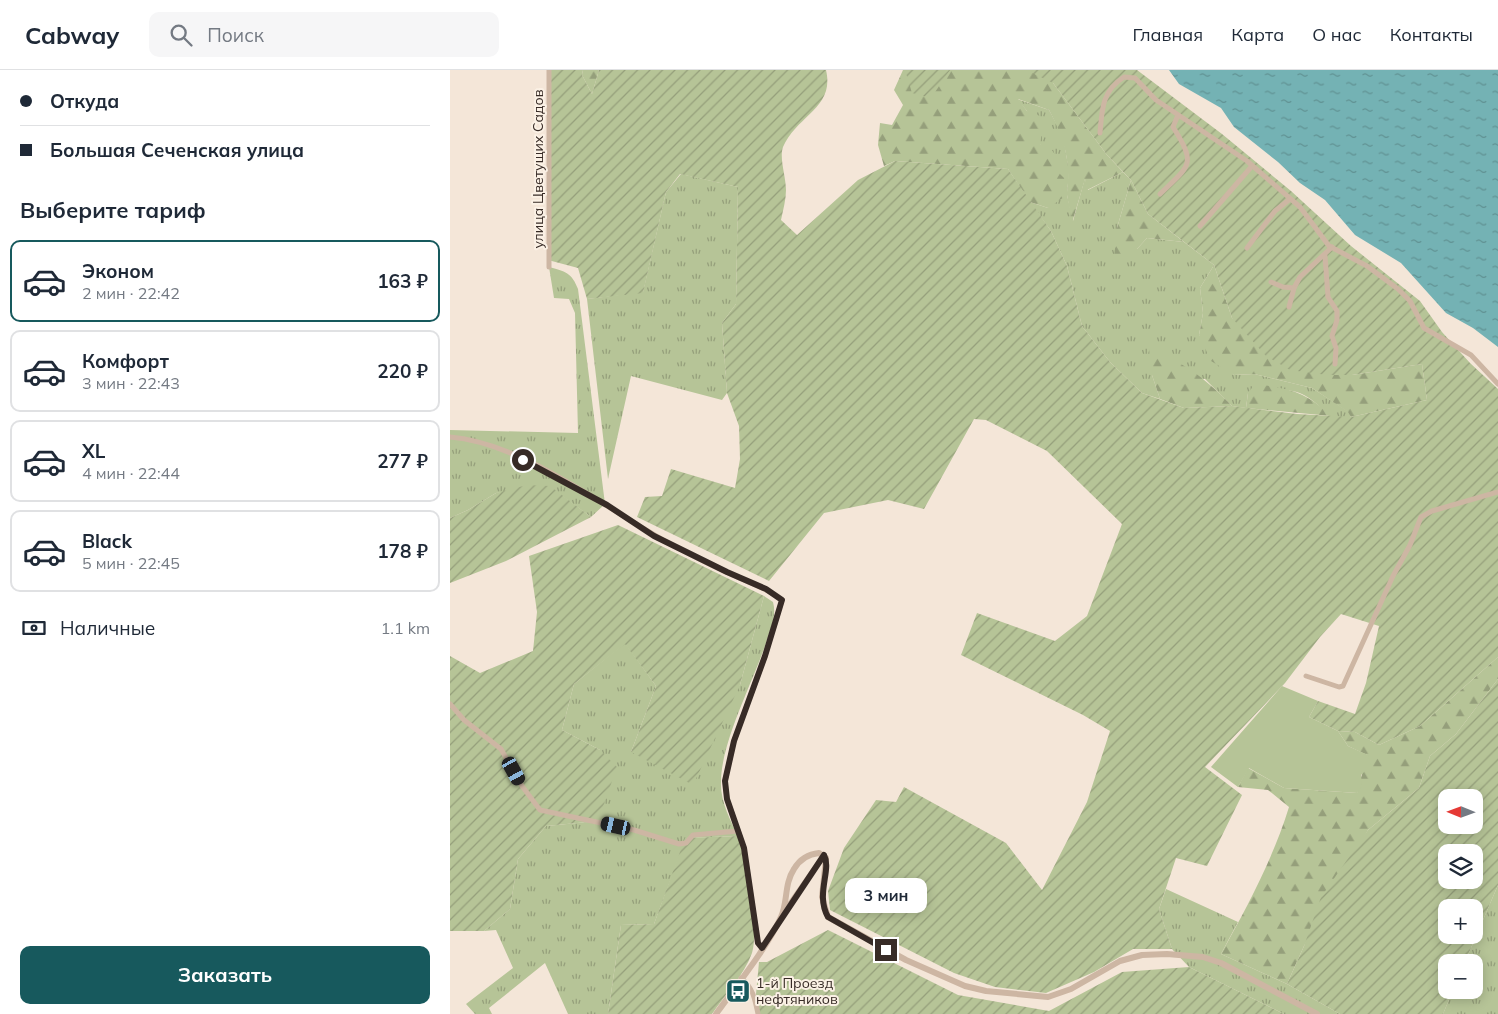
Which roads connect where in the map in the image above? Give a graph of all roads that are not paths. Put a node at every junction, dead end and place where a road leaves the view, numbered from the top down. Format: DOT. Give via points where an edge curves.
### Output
graph roads {
  1 [pos="549,70"];
  2 [pos="1178,115"];
  3 [pos="1100,133"];
  4 [pos="1252,166"];
  5 [pos="1160,194"];
  6 [pos="1290,199"];
  7 [pos="1200,226"];
  8 [pos="1332,247"];
  9 [pos="1247,248"];
  10 [pos="1325,256"];
  11 [pos="549,267"];
  12 [pos="1271,282"];
  13 [pos="1294,288"];
  14 [pos="1289,307"];
  15 [pos="1335,364"];
  16 [pos="1498,384"];
  17 [pos="450,437"];
  18 [pos="1498,492"];
  19 [pos="1306,676"];
  20 [pos="450,704"];
  21 [pos="738,830"];
  22 [pos="824,855"];
  23 [pos="782,916"];
  24 [pos="762,948"];
  25 [pos="741,978"];
  26 [pos="716,1014"];
  27 [pos="758,1014"];
  28 [pos="1317,1014"];
  1 -- 11 [label="street, улица Цветущих Садов"];
  2 -- 3 [label="street" via="1156,100 1135,78 1124,77 1109,89"];
  2 -- 4 [label="street"];
  2 -- 5 [label="street" via="1173,127 1189,157 1186,170"];
  4 -- 6 [label="street"];
  4 -- 7 [label="street"];
  6 -- 8 [label="street"];
  6 -- 9 [label="street" via="1275,211"];
  8 -- 10 [label="street"];
  8 -- 16 [label="street" via="1367,266 1398,289 1410,301 1424,328 1471,356"];
  10 -- 13 [label="street" via="1300,277"];
  10 -- 15 [label="street" via="1328,297 1337,311 1332,336 1336,348"];
  12 -- 13 [label="street"];
  13 -- 14 [label="street"];
  17 -- 21 [label="street" via="486,443 508,452 607,505 663,540 766,589 782,600 726,770 727,799"];
  18 -- 19 [label="street" via="1432,511 1421,518 1343,686"];
  20 -- 21 [label="street" via="464,720 501,749 540,810 634,830 679,844 686,843 694,835"];
  21 -- 24 [label="street" via="747,860 758,943"];
  22 -- 23 [label="street"];
  22 -- 23 [label="street" via="819,852 811,854 793,870"];
  22 -- 28 [label="street" via="822,897 828,917 893,954 965,986 999,994 1048,997 1071,990 1125,959 1149,954 1191,956 1221,963"];
  23 -- 24 [label="street"];
  24 -- 25 [label="street"];
  25 -- 26 [label="street"];
  25 -- 27 [label="street" via="754,995"];
}
